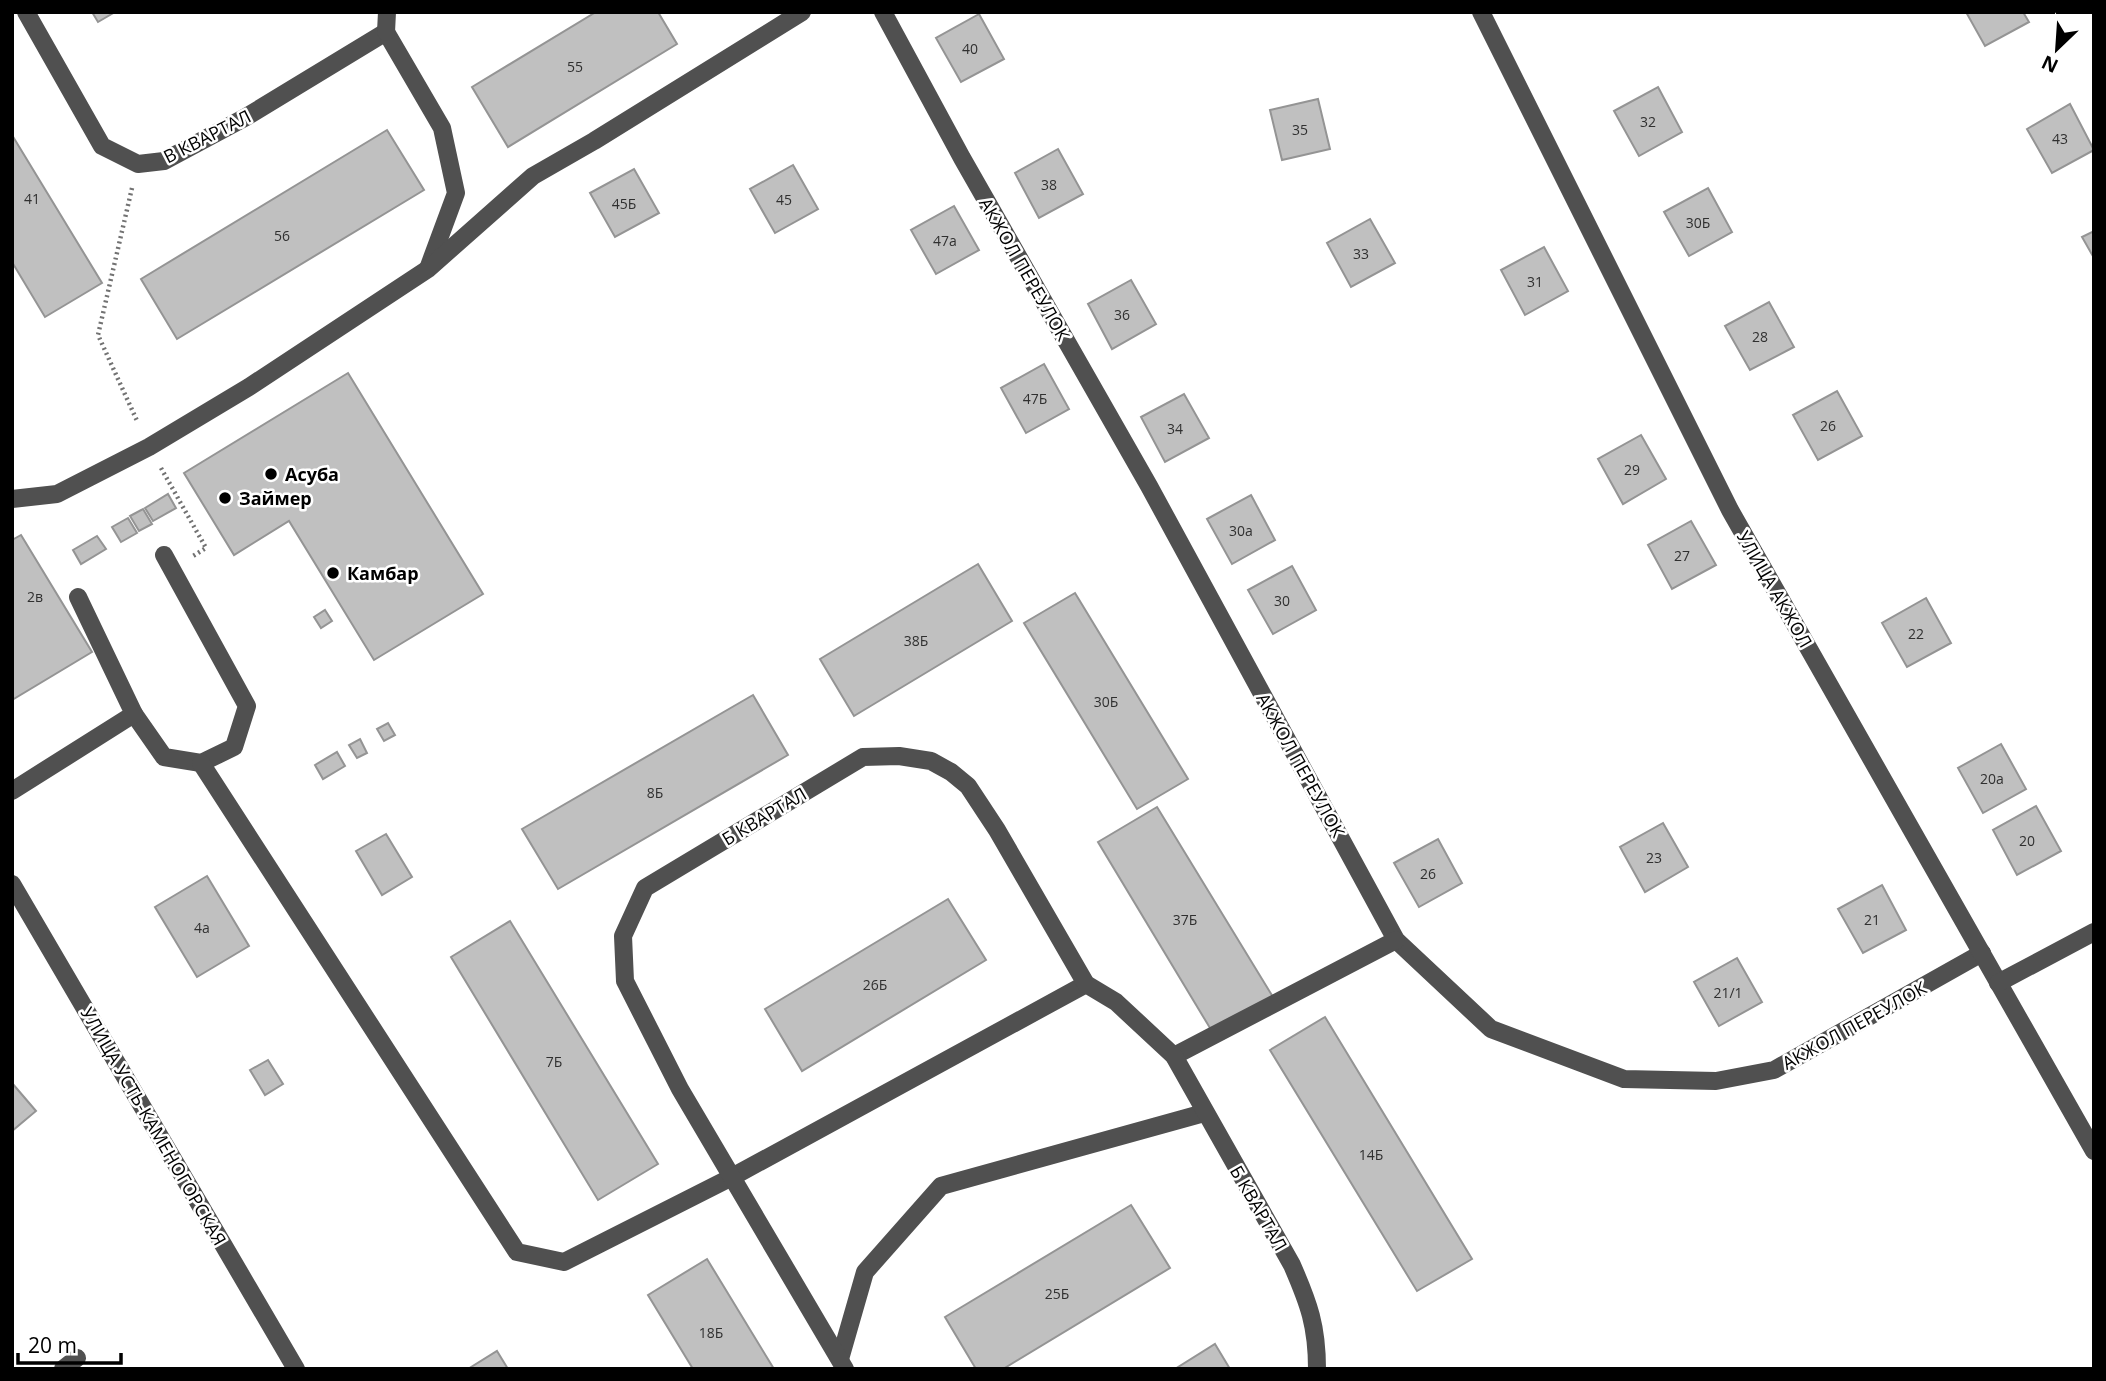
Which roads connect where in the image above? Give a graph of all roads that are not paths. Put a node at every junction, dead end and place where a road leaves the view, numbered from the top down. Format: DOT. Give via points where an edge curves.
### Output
graph roads {
  1 [pos="26,12"];
  2 [pos="387,12"];
  3 [pos="802,12"];
  4 [pos="883,12"];
  5 [pos="1481,12"];
  6 [pos="386,32"];
  7 [pos="428,268"];
  8 [pos="12,499"];
  9 [pos="168,562"];
  10 [pos="78,597"];
  11 [pos="134,714"];
  12 [pos="201,763"];
  13 [pos="12,791"];
  14 [pos="12,884"];
  15 [pos="2094,932"];
  16 [pos="1396,940"];
  17 [pos="1982,953"];
  18 [pos="1998,983"];
  19 [pos="1086,984"];
  20 [pos="1174,1056"];
  21 [pos="1204,1113"];
  22 [pos="2094,1151"];
  23 [pos="732,1177"];
  24 [pos="842,1364"];
  25 [pos="296,1369"];
  26 [pos="1317,1369"];
  1 -- 6 [label="street, В КВАРТАЛ" via="102,146 138,164 164,161"];
  2 -- 6 [label="street"];
  3 -- 7 [label="street" via="533,176"];
  4 -- 16 [label="street, АКЖОЛ ПЕРЕУЛОК"];
  5 -- 17 [label="street, УЛИЦА АКЖОЛ" via="1730,510"];
  6 -- 7 [label="street" via="442,128 456,194"];
  7 -- 8 [label="street" via="149,447 57,494"];
  9 -- 12 [label="street" via="247,706 234,747"];
  10 -- 11 [label="street"];
  11 -- 12 [label="street" via="164,757"];
  11 -- 13 [label="street"];
  12 -- 23 [label="street" via="517,1252 564,1262"];
  14 -- 25 [label="street, УЛИЦА УСТЬ-КАМЕНОГОРСКАЯ"];
  15 -- 18 [label="street"];
  16 -- 17 [label="street, АКЖОЛ ПЕРЕУЛОК" via="1491,1030 1624,1079 1716,1081 1774,1070"];
  16 -- 20 [label="street"];
  17 -- 18 [label="street, УЛИЦА АКЖОЛ"];
  18 -- 22 [label="street, УЛИЦА АКЖОЛ"];
  19 -- 20 [label="street, Б КВАРТАЛ" via="1115,1002"];
  19 -- 23 [label="street"];
  19 -- 23 [label="street, Б КВАРТАЛ" via="968,786 931,761 898,755 863,757 645,888 624,936 625,981"];
  20 -- 21 [label="street, Б КВАРТАЛ"];
  21 -- 24 [label="street" via="941,1186 865,1272"];
  21 -- 26 [label="street, Б КВАРТАЛ" via="1298,1278 1317,1337"];
  23 -- 24 [label="street, Б КВАРТАЛ"];
}
